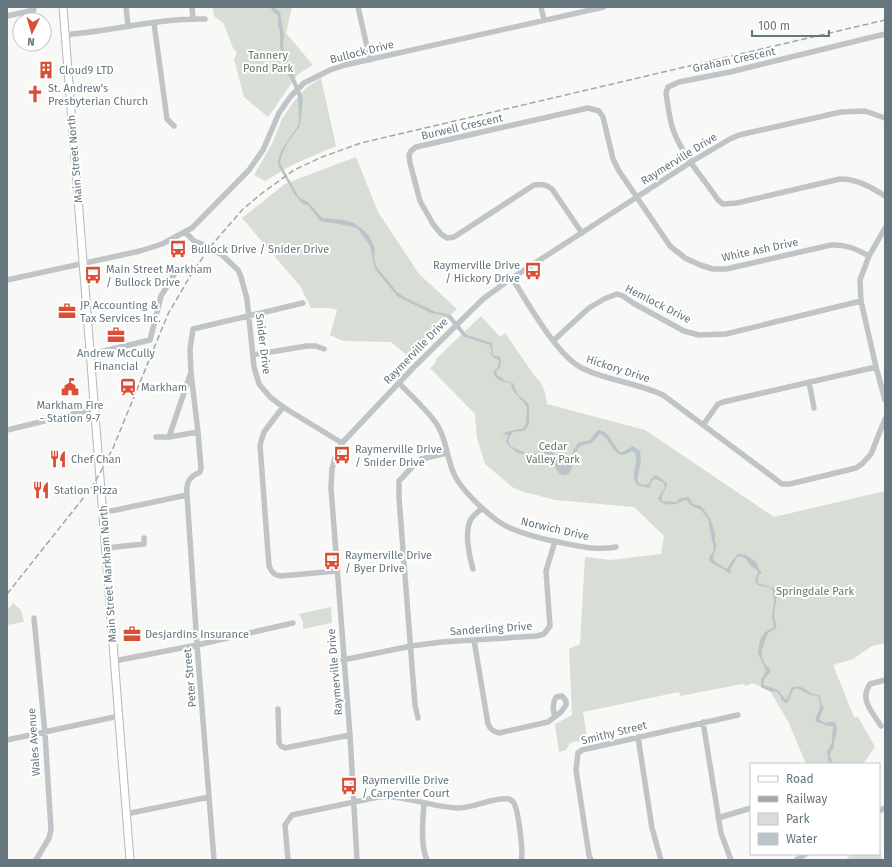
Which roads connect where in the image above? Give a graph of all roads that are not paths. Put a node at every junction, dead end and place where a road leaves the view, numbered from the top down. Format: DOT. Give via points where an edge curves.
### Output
graph roads {
  1 [pos="64,7"];
  2 [pos="126,7"];
  3 [pos="192,7"];
  4 [pos="358,7"];
  5 [pos="541,7"];
  6 [pos="604,7"];
  7 [pos="34,10"];
  8 [pos="7,16"];
  9 [pos="193,19"];
  10 [pos="205,19"];
  11 [pos="544,20"];
  12 [pos="154,23"];
  13 [pos="128,26"];
  14 [pos="885,34"];
  15 [pos="65,37"];
  16 [pos="370,60"];
  17 [pos="885,118"];
  18 [pos="174,126"];
  19 [pos="691,162"];
  20 [pos="885,196"];
  21 [pos="637,197"];
  22 [pos="885,228"];
  23 [pos="185,232"];
  24 [pos="582,233"];
  25 [pos="869,256"];
  26 [pos="83,263"];
  27 [pos="175,273"];
  28 [pos="512,278"];
  29 [pos="7,280"];
  30 [pos="861,301"];
  31 [pos="303,303"];
  32 [pos="249,315"];
  33 [pos="553,341"];
  34 [pos="324,349"];
  35 [pos="91,354"];
  36 [pos="253,355"];
  37 [pos="876,366"];
  38 [pos="191,373"];
  39 [pos="809,382"];
  40 [pos="399,383"];
  41 [pos="885,400"];
  42 [pos="283,407"];
  43 [pos="814,408"];
  44 [pos="94,409"];
  45 [pos="885,419"];
  46 [pos="703,425"];
  47 [pos="7,430"];
  48 [pos="198,432"];
  49 [pos="156,437"];
  50 [pos="169,437"];
  51 [pos="342,443"];
  52 [pos="446,453"];
  53 [pos="187,495"];
  54 [pos="482,508"];
  55 [pos="103,512"];
  56 [pos="144,538"];
  57 [pos="555,541"];
  58 [pos="616,547"];
  59 [pos="106,548"];
  60 [pos="473,569"];
  61 [pos="337,572"];
  62 [pos="34,618"];
  63 [pos="293,623"];
  64 [pos="474,640"];
  65 [pos="197,645"];
  66 [pos="411,646"];
  67 [pos="343,660"];
  68 [pos="114,661"];
  69 [pos="885,680"];
  70 [pos="278,708"];
  71 [pos="738,715"];
  72 [pos="119,716"];
  73 [pos="555,716"];
  74 [pos="418,718"];
  75 [pos="703,722"];
  76 [pos="881,726"];
  77 [pos="45,733"];
  78 [pos="350,735"];
  79 [pos="638,737"];
  80 [pos="7,740"];
  81 [pos="209,797"];
  82 [pos="354,802"];
  83 [pos="424,803"];
  84 [pos="750,808"];
  85 [pos="126,814"];
  86 [pos="718,818"];
  87 [pos="36,860"];
  88 [pos="130,860"];
  89 [pos="214,860"];
  90 [pos="288,860"];
  91 [pos="357,860"];
  92 [pos="428,860"];
  93 [pos="521,860"];
  94 [pos="591,860"];
  95 [pos="662,860"];
  96 [pos="731,860"];
  1 -- 15 [label="main road, Main Street North"];
  2 -- 13 [label="street"];
  3 -- 9 [label="street"];
  4 -- 16 [label="street"];
  5 -- 11 [label="street"];
  6 -- 11 [label="street, Bullock Drive"];
  7 -- 8 [label="street"];
  9 -- 10 [label="street"];
  9 -- 12 [label="street"];
  11 -- 16 [label="street, Bullock Drive"];
  12 -- 13 [label="street"];
  12 -- 18 [label="street" via="167,119"];
  13 -- 15 [label="street"];
  14 -- 19 [label="street, Graham Crescent" via="668,86 666,92 674,131"];
  15 -- 26 [label="main road, Main Street North"];
  16 -- 23 [label="street, Bullock Drive" via="330,70 304,83 279,112 263,150 249,170"];
  17 -- 19 [label="street, Raymerville Drive" via="861,111 841,112 739,135"];
  19 -- 20 [label="street" via="723,204 840,179 852,179"];
  19 -- 21 [label="street, Raymerville Drive"];
  21 -- 24 [label="street, Raymerville Drive"];
  21 -- 24 [label="street, Burwell Crescent" via="613,159 603,118 599,111 588,108 416,147 409,155 420,202 444,237 454,237 534,185 541,184 552,189"];
  21 -- 25 [label="street, White Ash Drive" via="670,246 685,258 713,269 726,269 840,244"];
  22 -- 25 [label="street"];
  23 -- 26 [label="street, Bullock Drive" via="153,247"];
  23 -- 32 [label="street, Snider Drive" via="194,241 222,255 238,270 246,291"];
  24 -- 28 [label="street, Raymerville Drive"];
  25 -- 30 [label="street" via="860,280"];
  26 -- 29 [label="street, Bullock Drive"];
  26 -- 35 [label="main road, Main Street Markham North"];
  27 -- 35 [label="street" via="161,296 150,340"];
  28 -- 33 [label="street, Hickory Drive"];
  28 -- 40 [label="street, Raymerville Drive" via="483,299"];
  30 -- 33 [label="street, Hemlock Drive" via="726,334 699,335 684,331 616,294 589,308"];
  30 -- 37 [label="street"];
  31 -- 32 [label="street"];
  32 -- 36 [label="street, Snider Drive"];
  32 -- 38 [label="street" via="193,329 190,349"];
  33 -- 46 [label="street, Hickory Drive" via="577,366 609,379 657,392"];
  34 -- 36 [label="street" via="307,346"];
  35 -- 44 [label="main road, Main Street Markham North"];
  36 -- 42 [label="street, Snider Drive" via="259,384"];
  37 -- 39 [label="street"];
  37 -- 41 [label="street"];
  38 -- 48 [label="street"];
  38 -- 50 [label="street"];
  39 -- 43 [label="street"];
  39 -- 46 [label="street" via="718,404"];
  40 -- 51 [label="street, Raymerville Drive"];
  40 -- 52 [label="street, Norwich Drive" via="438,427 444,437"];
  42 -- 51 [label="street, Snider Drive"];
  42 -- 61 [label="street" via="264,432 260,445 269,566 272,572 281,576"];
  44 -- 47 [label="street"];
  44 -- 55 [label="main road, Main Street Markham North"];
  45 -- 46 [label="street, Hickory Drive" via="871,454 862,464 856,468 786,485 772,478"];
  48 -- 50 [label="street"];
  48 -- 53 [label="street, Peter Street" via="200,472 189,479 186,485"];
  49 -- 50 [label="street"];
  51 -- 61 [label="street, Raymerville Drive" via="335,458 331,478"];
  52 -- 54 [label="street, Norwich Drive" via="459,484"];
  52 -- 66 [label="street" via="421,459 399,481"];
  53 -- 55 [label="street"];
  53 -- 65 [label="street, Peter Street"];
  54 -- 57 [label="street, Norwich Drive" via="510,528"];
  54 -- 60 [label="street" via="474,515 468,528 469,558"];
  55 -- 59 [label="main road, Main Street Markham North"];
  56 -- 59 [label="street" via="144,544"];
  57 -- 58 [label="street, Norwich Drive" via="600,549"];
  57 -- 64 [label="street, Sanderling Drive" via="546,571 550,626 547,632 537,636"];
  59 -- 68 [label="main road, Main Street Markham North"];
  61 -- 67 [label="street, Raymerville Drive"];
  62 -- 77 [label="street, Wales Avenue"];
  63 -- 65 [label="street"];
  64 -- 66 [label="street, Sanderling Drive"];
  64 -- 73 [label="street" via="488,724 494,732 505,732 548,722"];
  65 -- 68 [label="street"];
  65 -- 81 [label="street, Peter Street"];
  66 -- 67 [label="street, Sanderling Drive"];
  66 -- 74 [label="street"];
  67 -- 78 [label="street, Raymerville Drive"];
  68 -- 72 [label="main road, Main Street Markham North"];
  69 -- 76 [label="street" via="870,684 864,695"];
  70 -- 78 [label="street" via="279,743 285,748"];
  71 -- 75 [label="street, Smithy Street"];
  72 -- 77 [label="street"];
  72 -- 85 [label="main road, Main Street Markham North"];
  75 -- 79 [label="street, Smithy Street"];
  75 -- 86 [label="street"];
  77 -- 80 [label="street"];
  77 -- 87 [label="street, Wales Avenue" via="51,830"];
  78 -- 82 [label="street, Raymerville Drive"];
  79 -- 94 [label="street, Smithy Street" via="578,753 576,770"];
  79 -- 95 [label="street" via="652,828"];
  81 -- 85 [label="street"];
  81 -- 89 [label="street, Peter Street"];
  82 -- 83 [label="street" via="391,796"];
  82 -- 90 [label="street" via="292,815 285,825"];
  82 -- 91 [label="street, Raymerville Drive"];
  83 -- 92 [label="street" via="422,824 424,852"];
  83 -- 93 [label="street" via="463,808 497,799 509,799 514,803 521,838"];
  84 -- 86 [label="street"];
  85 -- 88 [label="main road, Main Street Markham North"];
  86 -- 96 [label="street"];
}
